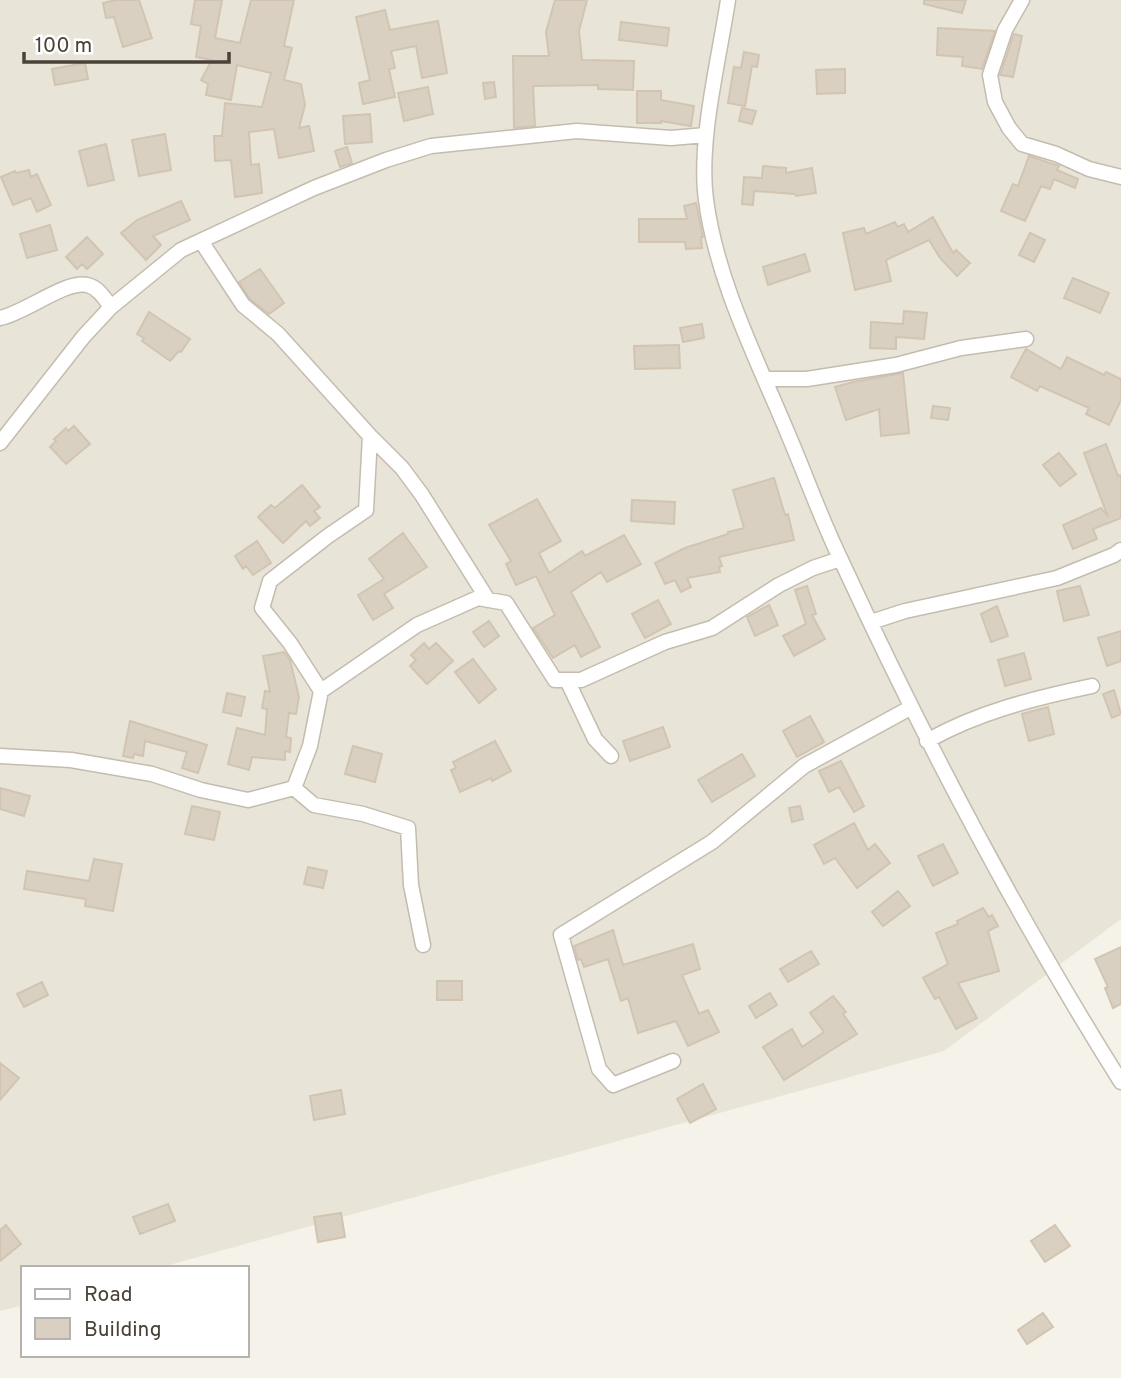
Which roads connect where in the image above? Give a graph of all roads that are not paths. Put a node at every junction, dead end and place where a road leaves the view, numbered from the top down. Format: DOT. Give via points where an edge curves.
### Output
graph roads {
  1 [pos="728,0"];
  2 [pos="1022,0"];
  3 [pos="706,135"];
  4 [pos="1121,177"];
  5 [pos="201,241"];
  6 [pos="111,307"];
  7 [pos="0,318"];
  8 [pos="1026,339"];
  9 [pos="765,379"];
  10 [pos="370,436"];
  11 [pos="0,443"];
  12 [pos="1121,550"];
  13 [pos="840,559"];
  14 [pos="488,600"];
  15 [pos="871,622"];
  16 [pos="567,680"];
  17 [pos="1092,686"];
  18 [pos="321,691"];
  19 [pos="910,709"];
  20 [pos="927,741"];
  21 [pos="0,756"];
  22 [pos="611,756"];
  23 [pos="294,788"];
  24 [pos="423,945"];
  25 [pos="673,1060"];
  26 [pos="1121,1082"];
  1 -- 3 [label="street"];
  2 -- 4 [label="street" via="1005,30 990,75 995,102 1009,128 1022,144"];
  3 -- 5 [label="street" via="671,138 577,131 431,146 314,188"];
  3 -- 9 [label="street" via="706,198 717,256"];
  5 -- 6 [label="street" via="181,250"];
  5 -- 10 [label="street" via="243,304 278,334"];
  6 -- 7 [label="street" via="89,285 72,285 15,315"];
  6 -- 11 [label="street"];
  8 -- 9 [label="street" via="961,348 896,366 807,379"];
  9 -- 13 [label="street"];
  10 -- 14 [label="street" via="422,495"];
  10 -- 18 [label="street" via="366,510 270,580 262,608"];
  12 -- 15 [label="street" via="1057,578"];
  13 -- 15 [label="street"];
  13 -- 16 [label="street" via="779,585 712,628 665,642 580,680"];
  14 -- 16 [label="street" via="506,603 555,680"];
  14 -- 18 [label="street" via="478,598 416,625"];
  15 -- 19 [label="street"];
  16 -- 22 [label="street" via="595,739"];
  17 -- 20 [label="street" via="1029,699"];
  18 -- 23 [label="street" via="310,746"];
  19 -- 20 [label="street"];
  19 -- 25 [label="street" via="804,766 712,842 561,935 599,1069 613,1085"];
  20 -- 26 [label="street" via="1071,1003"];
  21 -- 23 [label="street" via="71,760 248,800"];
  23 -- 24 [label="street" via="314,805 408,828 411,885"];
}
